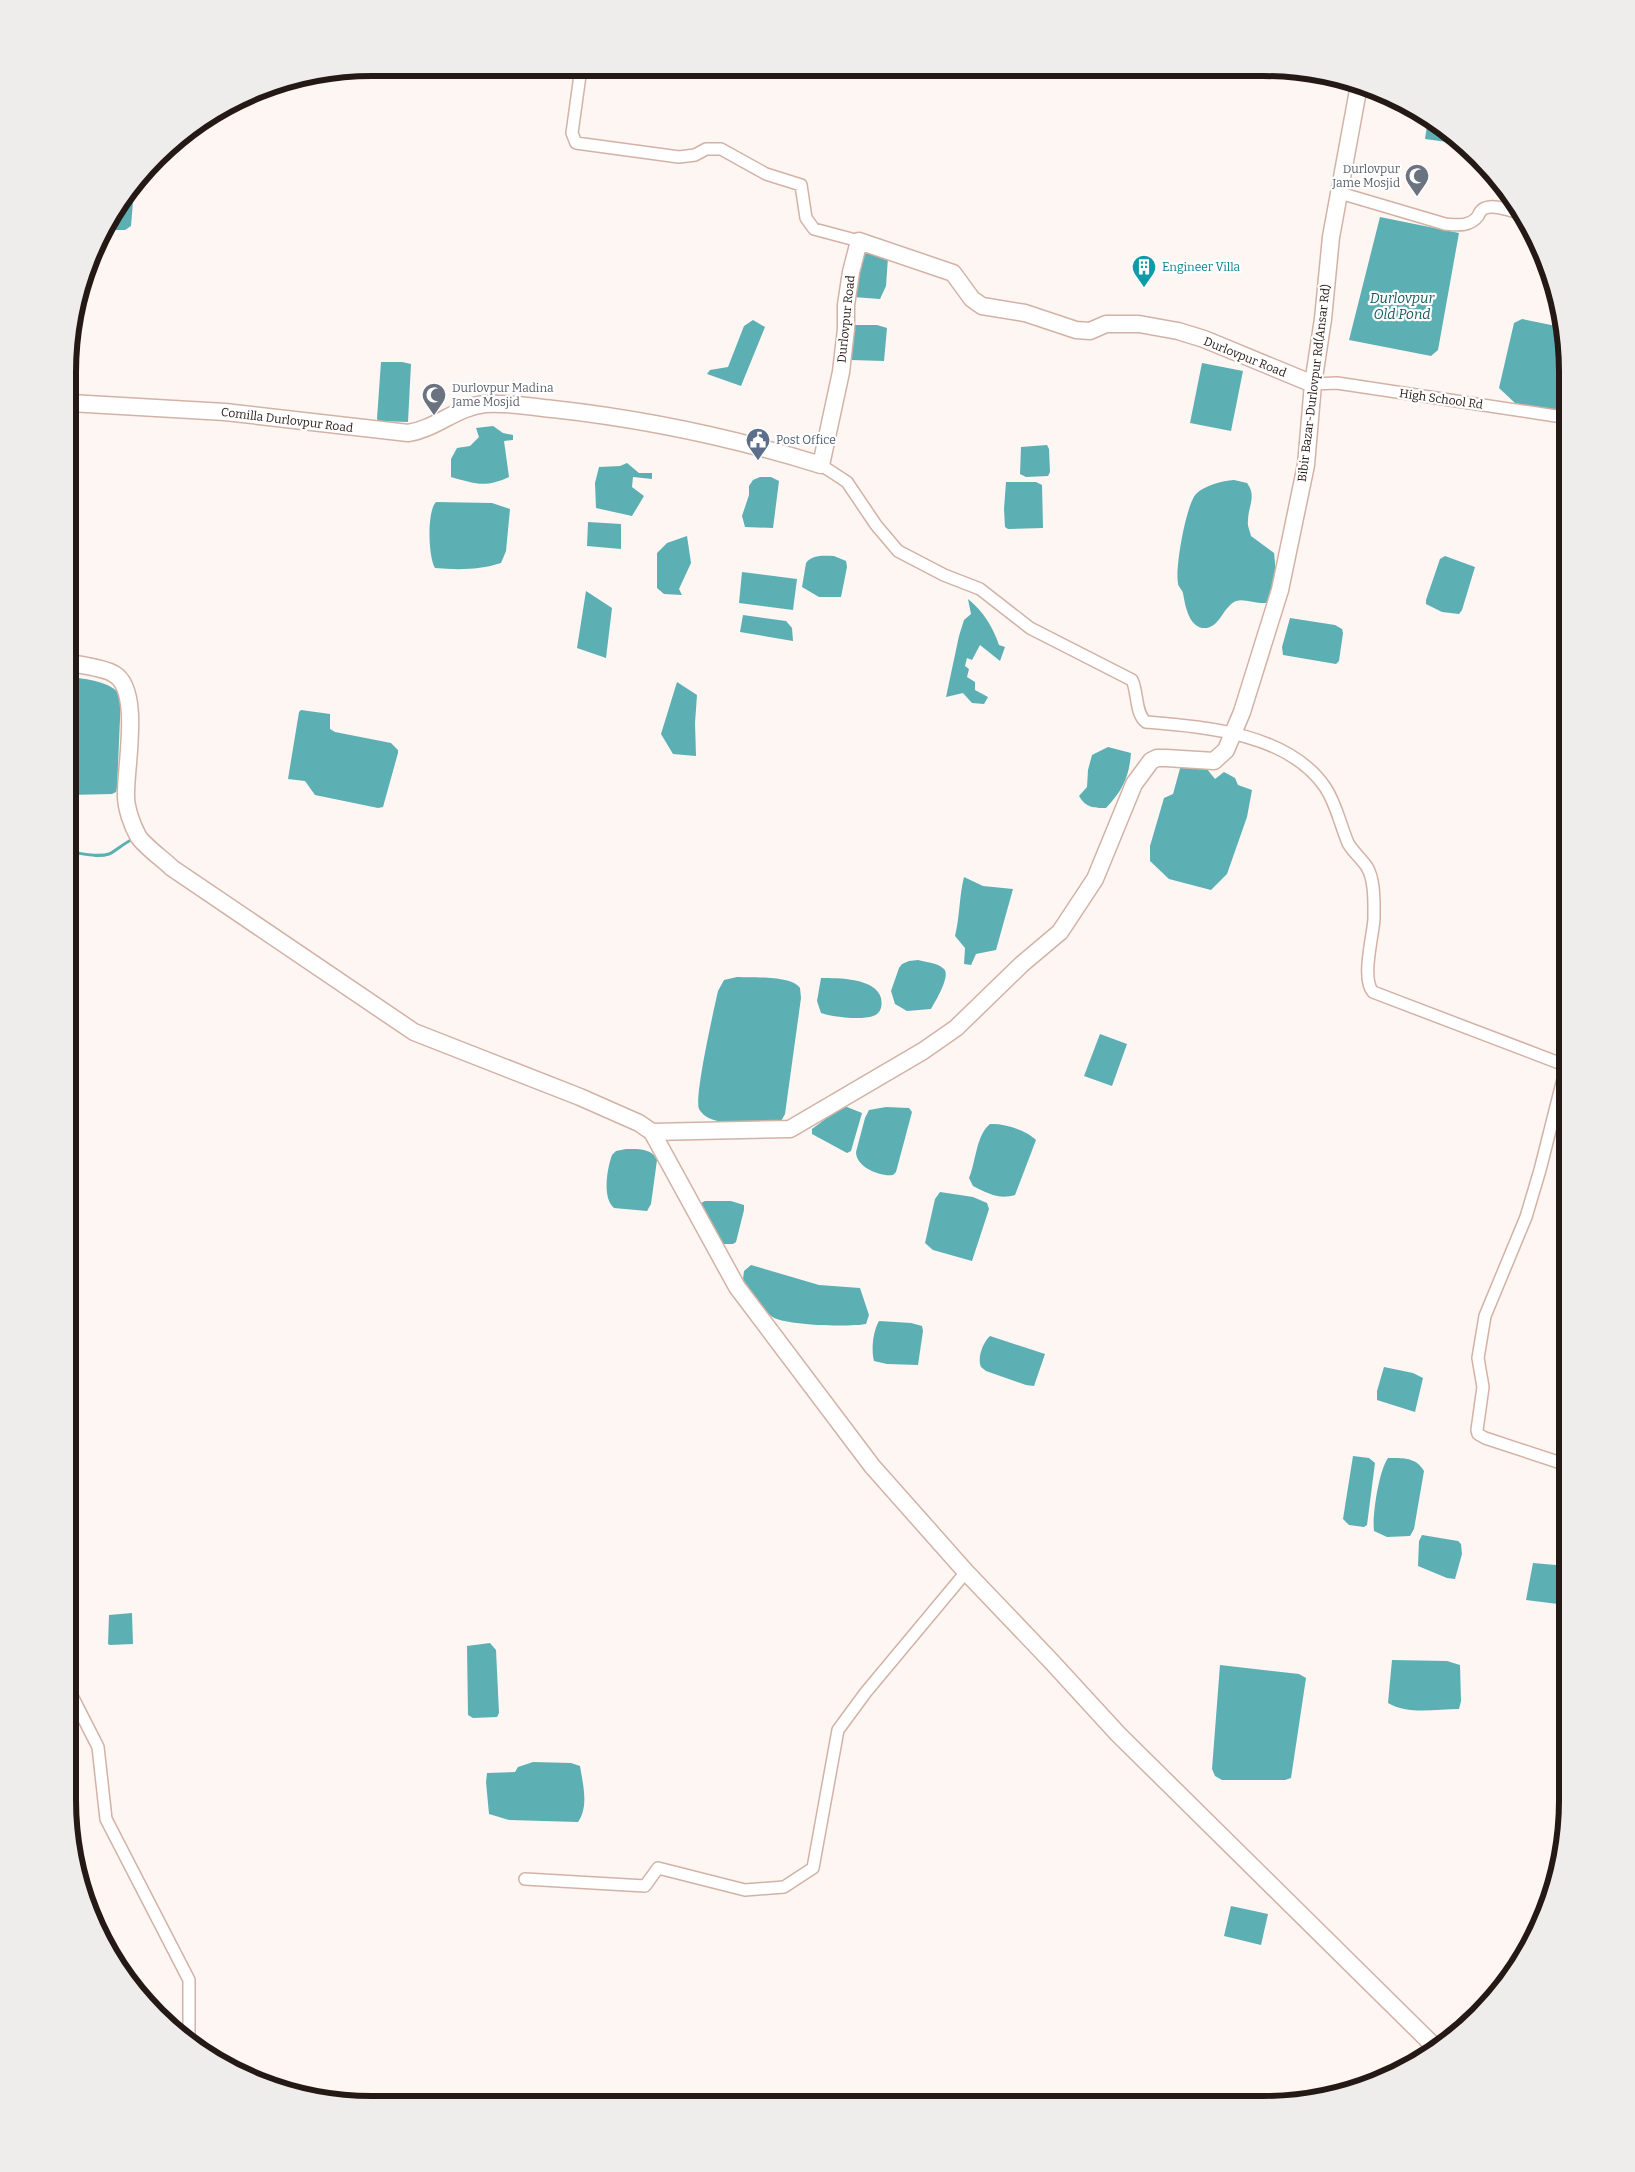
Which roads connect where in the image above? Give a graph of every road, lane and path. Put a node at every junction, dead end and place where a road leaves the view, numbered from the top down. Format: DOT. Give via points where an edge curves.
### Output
graph roads {
  1 [pos="580,76"];
  2 [pos="1358,92"];
  3 [pos="1340,193"];
  4 [pos="1511,211"];
  5 [pos="859,242"];
  6 [pos="1313,384"];
  7 [pos="76,403"];
  8 [pos="1559,415"];
  9 [pos="821,465"];
  10 [pos="76,664"];
  11 [pos="1234,733"];
  12 [pos="1559,1064"];
  13 [pos="1559,1095"];
  14 [pos="652,1132"];
  15 [pos="1559,1462"];
  16 [pos="966,1572"];
  17 [pos="76,1704"];
  18 [pos="525,1878"];
  19 [pos="189,2032"];
  20 [pos="1431,2043"];
  1 -- 5 [label="street" via="572,133 576,143 679,157 695,155 706,149 721,149 766,174 801,185 806,218 814,229"];
  2 -- 3 [label="street, Bibir Bazar-Durlovpur Rd(Ansar Rd)"];
  3 -- 4 [label="street" via="1461,226 1470,224 1487,207"];
  3 -- 6 [label="street, Bibir Bazar-Durlovpur Rd(Ansar Rd)" via="1331,237 1324,319"];
  5 -- 6 [label="street, Durlovpur Road" via="953,274 972,299 982,306 1024,313 1076,330 1090,331 1106,324 1139,324 1178,331"];
  5 -- 9 [label="street, Durlovpur Road" via="846,305 841,372"];
  6 -- 8 [label="street, High School Rd" via="1337,383"];
  6 -- 11 [label="street, Bibir Bazar-Durlovpur Rd(Ansar Rd)" via="1306,465 1280,590"];
  7 -- 9 [label="street, Comilla Durlovpur Road" via="225,412 408,433 429,428 451,414 473,406 498,403 575,412 710,435"];
  9 -- 11 [label="street" via="847,482 898,551 980,589 1030,628 1132,680 1137,690 1139,714 1146,722"];
  10 -- 14 [label="street" via="113,672 123,680 131,726 126,791 129,810 139,838 172,868 414,1032 580,1097"];
  11 -- 12 [label="street" via="1288,754 1318,779 1333,802 1349,845 1367,868 1372,883 1374,917 1368,978 1373,992"];
  11 -- 14 [label="street, Bibir Bazar-Durlovpur Rd(Ansar Rd)" via="1226,750 1214,761 1166,758 1151,761 1134,784 1095,879 1060,932 956,1028 924,1051 790,1129"];
  13 -- 15 [label="street" via="1526,1217 1485,1316 1478,1358 1483,1387 1478,1434"];
  14 -- 16 [label="street" via="737,1287 872,1466"];
  16 -- 18 [label="street" via="838,1730 813,1868 784,1887 745,1890 658,1868 645,1886"];
  16 -- 20 [label="street" via="1118,1734"];
  17 -- 19 [label="street" via="98,1747 106,1819 189,1980"];
}
